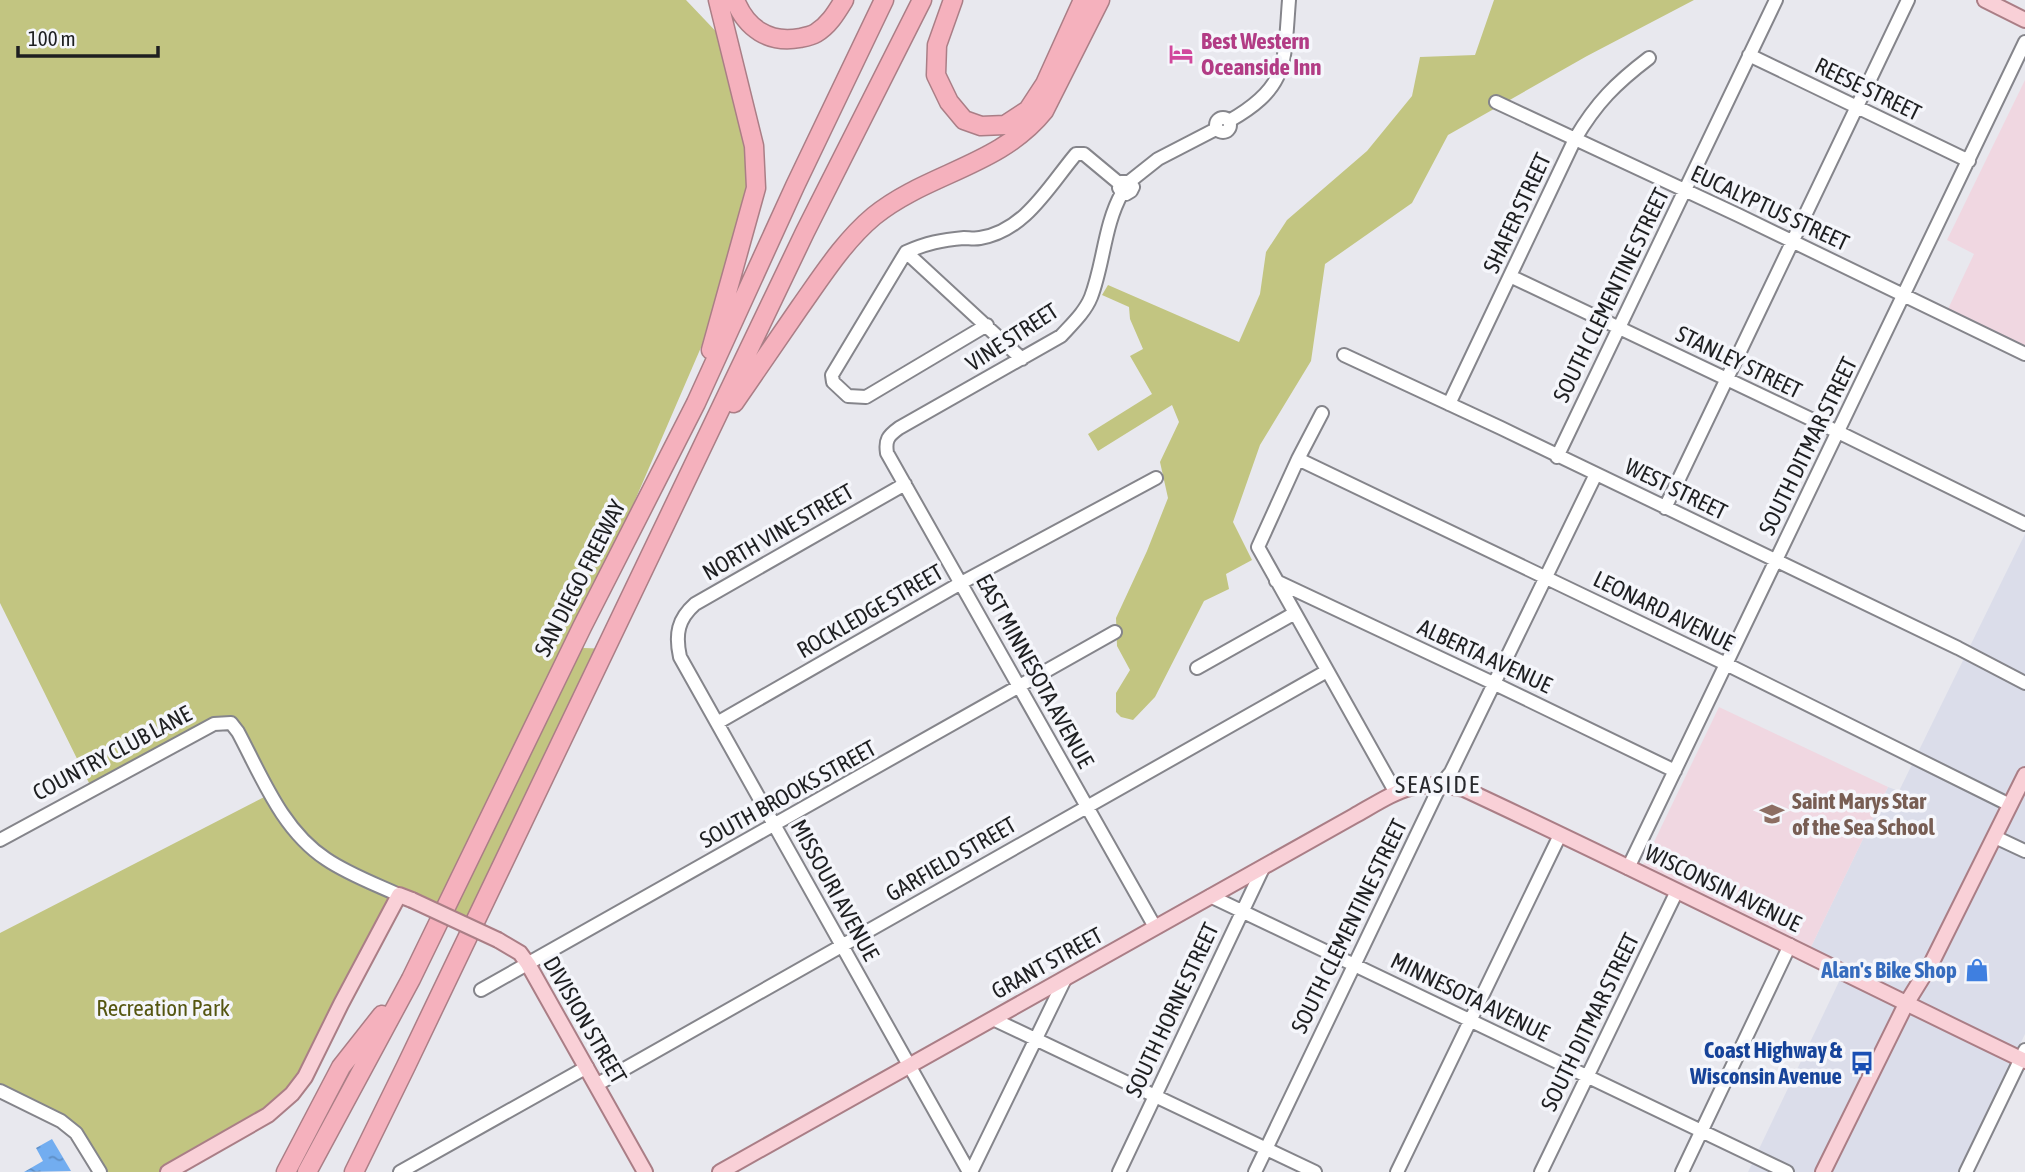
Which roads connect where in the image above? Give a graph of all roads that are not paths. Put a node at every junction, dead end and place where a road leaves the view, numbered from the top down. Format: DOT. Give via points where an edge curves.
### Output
graph roads {
  1 [pos="718,0"];
  2 [pos="735,0"];
  3 [pos="844,0"];
  4 [pos="884,0"];
  5 [pos="922,0"];
  6 [pos="953,0"];
  7 [pos="1083,0"];
  8 [pos="1100,0"];
  9 [pos="1289,0"];
  10 [pos="1776,0"];
  11 [pos="1908,0"];
  12 [pos="1984,0"];
  13 [pos="2025,19"];
  14 [pos="2025,43"];
  15 [pos="1749,55"];
  16 [pos="1649,58"];
  17 [pos="1496,102"];
  18 [pos="1856,106"];
  19 [pos="1575,139"];
  20 [pos="1969,161"];
  21 [pos="1124,186"];
  22 [pos="1684,190"];
  23 [pos="1792,242"];
  24 [pos="906,252"];
  25 [pos="1510,276"];
  26 [pos="1904,295"];
  27 [pos="987,325"];
  28 [pos="1618,327"];
  29 [pos="2025,354"];
  30 [pos="1344,355"];
  31 [pos="1023,359"];
  32 [pos="1726,379"];
  33 [pos="696,402"];
  34 [pos="1449,404"];
  35 [pos="1322,412"];
  36 [pos="1838,432"];
  37 [pos="888,435"];
  38 [pos="702,450"];
  39 [pos="1557,457"];
  40 [pos="1297,459"];
  41 [pos="1596,474"];
  42 [pos="1156,478"];
  43 [pos="905,484"];
  44 [pos="1665,508"];
  45 [pos="2025,524"];
  46 [pos="1776,561"];
  47 [pos="1546,578"];
  48 [pos="1276,581"];
  49 [pos="961,583"];
  50 [pos="1294,614"];
  51 [pos="679,625"];
  52 [pos="1115,632"];
  53 [pos="1726,664"];
  54 [pos="1197,668"];
  55 [pos="1327,671"];
  56 [pos="1493,682"];
  57 [pos="2025,683"];
  58 [pos="1020,687"];
  59 [pos="717,723"];
  60 [pos="1675,771"];
  61 [pos="2025,775"];
  62 [pos="1441,783"];
  63 [pos="1395,793"];
  64 [pos="2010,805"];
  65 [pos="1088,806"];
  66 [pos="775,825"];
  67 [pos="1560,835"];
  68 [pos="1995,837"];
  69 [pos="0,840"];
  70 [pos="2025,852"];
  71 [pos="1264,866"];
  72 [pos="1628,868"];
  73 [pos="1676,891"];
  74 [pos="1210,896"];
  75 [pos="405,897"];
  76 [pos="1242,912"];
  77 [pos="457,921"];
  78 [pos="1155,927"];
  79 [pos="1790,944"];
  80 [pos="842,945"];
  81 [pos="528,964"];
  82 [pos="1354,965"];
  83 [pos="411,979"];
  84 [pos="1065,979"];
  85 [pos="481,990"];
  86 [pos="1906,1004"];
  87 [pos="993,1019"];
  88 [pos="1470,1020"];
  89 [pos="1036,1039"];
  90 [pos="2024,1057"];
  91 [pos="909,1065"];
  92 [pos="587,1066"];
  93 [pos="1587,1076"];
  94 [pos="596,1085"];
  95 [pos="0,1091"];
  96 [pos="1155,1096"];
  97 [pos="1701,1132"];
  98 [pos="1266,1149"];
  99 [pos="639,1170"];
  100 [pos="100,1172"];
  101 [pos="168,1172"];
  102 [pos="286,1172"];
  103 [pos="307,1172"];
  104 [pos="354,1172"];
  105 [pos="400,1172"];
  106 [pos="720,1172"];
  107 [pos="970,1172"];
  108 [pos="1119,1172"];
  109 [pos="1255,1172"];
  110 [pos="1315,1172"];
  111 [pos="1397,1172"];
  112 [pos="1541,1172"];
  113 [pos="1682,1172"];
  114 [pos="1787,1172"];
  115 [pos="1823,1172"];
  116 [pos="1966,1172"];
  1 -- 33 [label="highway" via="754,146 756,188"];
  2 -- 3 [label="highway" via="741,15 761,33 785,41 813,35 832,20"];
  4 -- 33 [label="highway, SAN DIEGO FREEWAY"];
  5 -- 38 [label="highway"];
  6 -- 7 [label="highway" via="937,45 936,75 964,120 981,126 1005,125 1028,110 1045,84"];
  8 -- 38 [label="highway" via="1044,111 1031,127 1003,148 897,200 873,217 821,276"];
  9 -- 21 [label="street, VINE STREET" via="1284,56 1276,81 1262,99 1229,121 1219,119 1216,129 1158,159"];
  10 -- 15 [label="street, SOUTH CLEMENTINE STREET"];
  11 -- 18 [label="street"];
  12 -- 13 [label="main road"];
  14 -- 20 [label="street, SOUTH DITMAR STREET"];
  15 -- 18 [label="street, REESE STREET"];
  15 -- 22 [label="street, SOUTH CLEMENTINE STREET"];
  16 -- 19 [label="street, SHAFER STREET" via="1601,100"];
  17 -- 19 [label="street, EUCALYPTUS STREET"];
  18 -- 20 [label="street, REESE STREET"];
  18 -- 23 [label="street"];
  19 -- 22 [label="street, EUCALYPTUS STREET"];
  19 -- 25 [label="street, SHAFER STREET"];
  20 -- 26 [label="street, SOUTH DITMAR STREET"];
  21 -- 24 [label="street" via="1084,154 1076,154 1021,220 985,237 927,242"];
  21 -- 31 [label="street, VINE STREET" via="1110,218 1090,299 1061,336"];
  22 -- 23 [label="street, EUCALYPTUS STREET"];
  22 -- 28 [label="street, SOUTH CLEMENTINE STREET"];
  23 -- 26 [label="street, EUCALYPTUS STREET"];
  23 -- 32 [label="street"];
  24 -- 27 [label="street"];
  24 -- 27 [label="street" via="832,375 848,396 866,397"];
  25 -- 28 [label="street, STANLEY STREET"];
  25 -- 34 [label="street, SHAFER STREET"];
  26 -- 29 [label="street, EUCALYPTUS STREET"];
  26 -- 36 [label="street, SOUTH DITMAR STREET"];
  27 -- 31 [label="street"];
  28 -- 32 [label="street, STANLEY STREET"];
  28 -- 39 [label="street, SOUTH CLEMENTINE STREET"];
  30 -- 34 [label="street, WEST STREET"];
  31 -- 37 [label="street, VINE STREET"];
  32 -- 36 [label="street, STANLEY STREET"];
  32 -- 44 [label="street"];
  33 -- 83 [label="highway, SAN DIEGO FREEWAY"];
  34 -- 39 [label="street, WEST STREET"];
  35 -- 40 [label="street"];
  36 -- 45 [label="street, STANLEY STREET"];
  36 -- 46 [label="street, SOUTH DITMAR STREET"];
  37 -- 43 [label="street, EAST MINNESOTA AVENUE" via="887,453"];
  38 -- 104 [label="highway"];
  39 -- 41 [label="street, WEST STREET"];
  40 -- 47 [label="street, LEONARD AVENUE"];
  40 -- 48 [label="street" via="1258,547"];
  41 -- 44 [label="street, WEST STREET"];
  41 -- 47 [label="street, SOUTH CLEMENTINE STREET"];
  42 -- 49 [label="street, ROCKLEDGE STREET"];
  43 -- 49 [label="street, EAST MINNESOTA AVENUE"];
  43 -- 51 [label="street, NORTH VINE STREET" via="695,604"];
  44 -- 46 [label="street, WEST STREET"];
  46 -- 53 [label="street, SOUTH DITMAR STREET"];
  46 -- 57 [label="street, WEST STREET"];
  47 -- 53 [label="street, LEONARD AVENUE"];
  47 -- 56 [label="street, SOUTH CLEMENTINE STREET"];
  48 -- 50 [label="street"];
  48 -- 56 [label="street, ALBERTA AVENUE"];
  49 -- 58 [label="street, EAST MINNESOTA AVENUE"];
  49 -- 59 [label="street, ROCKLEDGE STREET"];
  50 -- 54 [label="street"];
  50 -- 55 [label="street"];
  51 -- 59 [label="street, MISSOURI AVENUE" via="680,657"];
  52 -- 58 [label="street, SOUTH BROOKS STREET"];
  53 -- 60 [label="street, SOUTH DITMAR STREET"];
  53 -- 64 [label="street, LEONARD AVENUE"];
  55 -- 63 [label="street"];
  55 -- 65 [label="street, GARFIELD STREET"];
  56 -- 60 [label="street, ALBERTA AVENUE"];
  56 -- 62 [label="street, SOUTH CLEMENTINE STREET" via="1451,772"];
  58 -- 65 [label="street, EAST MINNESOTA AVENUE"];
  58 -- 66 [label="street, SOUTH BROOKS STREET"];
  59 -- 66 [label="street, MISSOURI AVENUE"];
  60 -- 72 [label="street, SOUTH DITMAR STREET"];
  61 -- 64 [label="main road"];
  62 -- 63 [label="main road, WISCONSIN AVENUE" via="1415,785"];
  62 -- 67 [label="main road, WISCONSIN AVENUE" via="1464,789"];
  62 -- 82 [label="street, SOUTH CLEMENTINE STREET"];
  63 -- 71 [label="main road, GRANT STREET"];
  64 -- 68 [label="main road"];
  65 -- 78 [label="street, EAST MINNESOTA AVENUE"];
  65 -- 80 [label="street, GARFIELD STREET"];
  66 -- 80 [label="street, MISSOURI AVENUE"];
  66 -- 81 [label="street, SOUTH BROOKS STREET"];
  67 -- 72 [label="main road, WISCONSIN AVENUE"];
  67 -- 88 [label="street"];
  68 -- 70 [label="street"];
  68 -- 86 [label="main road"];
  69 -- 75 [label="street, COUNTRY CLUB LANE" via="214,724 231,723 279,809 304,842 337,866"];
  71 -- 74 [label="main road, GRANT STREET"];
  71 -- 76 [label="street, SOUTH HORNE STREET"];
  72 -- 73 [label="main road, WISCONSIN AVENUE"];
  73 -- 79 [label="main road, WISCONSIN AVENUE"];
  73 -- 93 [label="street, SOUTH DITMAR STREET"];
  74 -- 76 [label="street, MINNESOTA AVENUE"];
  74 -- 78 [label="main road, GRANT STREET"];
  75 -- 77 [label="main road, COUNTRY CLUB LANE, bridge"];
  75 -- 101 [label="main road" via="292,1094 275,1111"];
  76 -- 82 [label="street, MINNESOTA AVENUE"];
  76 -- 96 [label="street, SOUTH HORNE STREET"];
  77 -- 81 [label="main road, DIVISION STREET, bridge" via="520,953"];
  78 -- 84 [label="main road, GRANT STREET"];
  79 -- 86 [label="main road, WISCONSIN AVENUE"];
  79 -- 97 [label="street"];
  80 -- 91 [label="street, MISSOURI AVENUE"];
  80 -- 94 [label="street, GARFIELD STREET"];
  81 -- 85 [label="street, SOUTH BROOKS STREET"];
  81 -- 92 [label="main road, DIVISION STREET"];
  82 -- 88 [label="street, MINNESOTA AVENUE"];
  82 -- 98 [label="street, SOUTH CLEMENTINE STREET"];
  83 -- 102 [label="highway" via="341,1067"];
  83 -- 103 [label="highway, SAN DIEGO FREEWAY"];
  84 -- 87 [label="main road, GRANT STREET"];
  84 -- 89 [label="street"];
  86 -- 90 [label="main road, WISCONSIN AVENUE"];
  86 -- 115 [label="main road"];
  87 -- 89 [label="street"];
  87 -- 91 [label="main road, GRANT STREET"];
  88 -- 93 [label="street, MINNESOTA AVENUE"];
  88 -- 111 [label="street"];
  89 -- 96 [label="street"];
  89 -- 107 [label="street"];
  90 -- 116 [label="street"];
  91 -- 106 [label="main road, GRANT STREET"];
  91 -- 107 [label="street, MISSOURI AVENUE"];
  92 -- 94 [label="main road, DIVISION STREET"];
  92 -- 105 [label="street"];
  93 -- 97 [label="street, MINNESOTA AVENUE"];
  93 -- 112 [label="street, SOUTH DITMAR STREET"];
  94 -- 99 [label="main road, DIVISION STREET"];
  95 -- 100 [label="street" via="76,1133"];
  96 -- 98 [label="street"];
  96 -- 108 [label="street, SOUTH HORNE STREET"];
  97 -- 113 [label="street"];
  97 -- 114 [label="street, MINNESOTA AVENUE"];
  98 -- 109 [label="street, SOUTH CLEMENTINE STREET"];
  98 -- 110 [label="street"];
}
